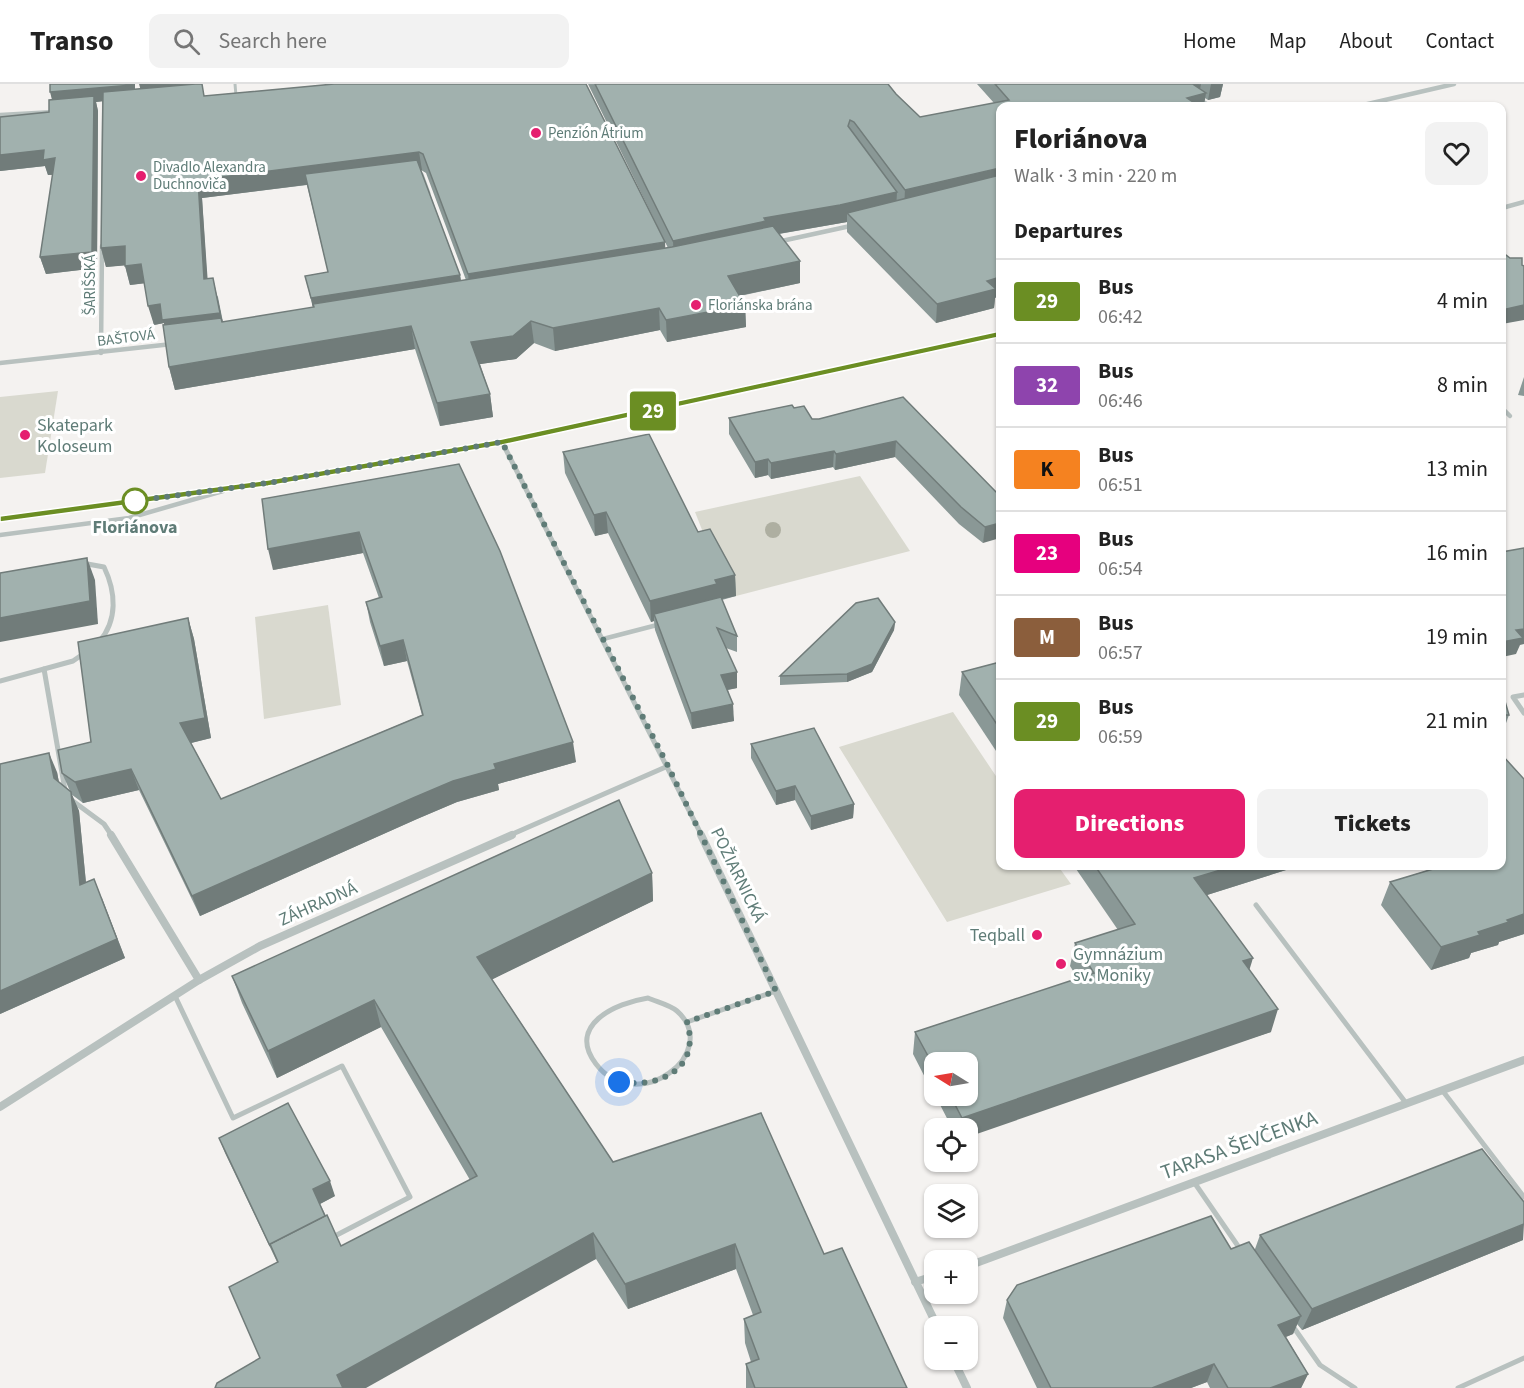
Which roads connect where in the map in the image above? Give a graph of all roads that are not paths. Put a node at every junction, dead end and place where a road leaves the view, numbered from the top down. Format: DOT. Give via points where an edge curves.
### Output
graph roads {
  1 [pos="235,84"];
  2 [pos="1454,84"];
  3 [pos="247,94"];
  4 [pos="1194,95"];
  5 [pos="225,96"];
  6 [pos="236,96"];
  7 [pos="1205,102"];
  8 [pos="1384,102"];
  9 [pos="64,111"];
  10 [pos="0,115"];
  11 [pos="410,175"];
  12 [pos="430,196"];
  13 [pos="1524,202"];
  14 [pos="1506,207"];
  15 [pos="863,223"];
  16 [pos="102,238"];
  17 [pos="765,245"];
  18 [pos="996,335"];
  19 [pos="182,343"];
  20 [pos="101,354"];
  21 [pos="0,363"];
  22 [pos="1506,412"];
  23 [pos="1510,416"];
  24 [pos="502,442"];
  25 [pos="236,487"];
  26 [pos="0,519"];
  27 [pos="0,535"];
  28 [pos="76,563"];
  29 [pos="663,624"];
  30 [pos="603,639"];
  31 [pos="44,669"];
  32 [pos="0,681"];
  33 [pos="1524,694"];
  34 [pos="1524,713"];
  35 [pos="668,766"];
  36 [pos="1256,905"];
  37 [pos="199,980"];
  38 [pos="776,991"];
  39 [pos="175,996"];
  40 [pos="687,1022"];
  41 [pos="1524,1060"];
  42 [pos="1442,1090"];
  43 [pos="1406,1103"];
  44 [pos="0,1107"];
  45 [pos="1194,1182"];
  46 [pos="1524,1197"];
  47 [pos="329,1239"];
  48 [pos="1245,1256"];
  49 [pos="978,1262"];
  50 [pos="924,1279"];
  51 [pos="915,1282"];
  52 [pos="932,1316"];
  53 [pos="1286,1316"];
  54 [pos="1524,1358"];
  55 [pos="958,1370"];
  56 [pos="967,1388"];
  57 [pos="1355,1388"];
  58 [pos="1458,1388"];
  1 -- 6 [label="lane"];
  2 -- 8 [label="street"];
  3 -- 6 [label="street"];
  4 -- 7 [label="lane"];
  5 -- 6 [label="street"];
  9 -- 10 [label="street"];
  11 -- 12 [label="lane" via="422,174"];
  13 -- 14 [label="street"];
  15 -- 17 [label="street"];
  16 -- 20 [label="street, ŠARIŠSKÁ"];
  18 -- 24 [label="street"];
  19 -- 20 [label="street, BAŠTOVÁ"];
  20 -- 21 [label="street, BAŠTOVÁ"];
  22 -- 23 [label="lane"];
  24 -- 25 [label="street"];
  24 -- 30 [label="street, POŽIARNICKÁ"];
  25 -- 26 [label="street"];
  25 -- 27 [label="lane" via="129,518"];
  28 -- 31 [label="street" via="104,567 110,577 113,621 108,634 91,649 73,661"];
  29 -- 30 [label="lane"];
  30 -- 35 [label="street, POŽIARNICKÁ"];
  31 -- 32 [label="street"];
  31 -- 37 [label="street" via="66,796 104,824"];
  33 -- 34 [label="street" via="1513,696"];
  35 -- 37 [label="street, ZÁHRADNÁ" via="260,946"];
  35 -- 38 [label="street, POŽIARNICKÁ"];
  36 -- 43 [label="lane"];
  37 -- 39 [label="street, ZÁHRADNÁ"];
  38 -- 40 [label="lane"];
  38 -- 51 [label="street, POŽIARNICKÁ"];
  39 -- 44 [label="street, ZÁHRADNÁ"];
  39 -- 47 [label="lane" via="234,1118 342,1066 410,1197"];
  40 -- 40 [label="lane" via="664,1002 631,999 601,1014 590,1032 589,1052 595,1065 619,1082 654,1082 682,1064 690,1050"];
  41 -- 42 [label="street, TARASA ŠEVČENKA"];
  42 -- 43 [label="street, TARASA ŠEVČENKA"];
  42 -- 46 [label="lane"];
  43 -- 45 [label="street, TARASA ŠEVČENKA"];
  45 -- 48 [label="lane"];
  45 -- 49 [label="street, TARASA ŠEVČENKA"];
  50 -- 51 [label="street"];
  51 -- 52 [label="street, POŽIARNICKÁ"];
  53 -- 57 [label="lane" via="1320,1365"];
  54 -- 58 [label="lane"];
  55 -- 56 [label="street"];
}
